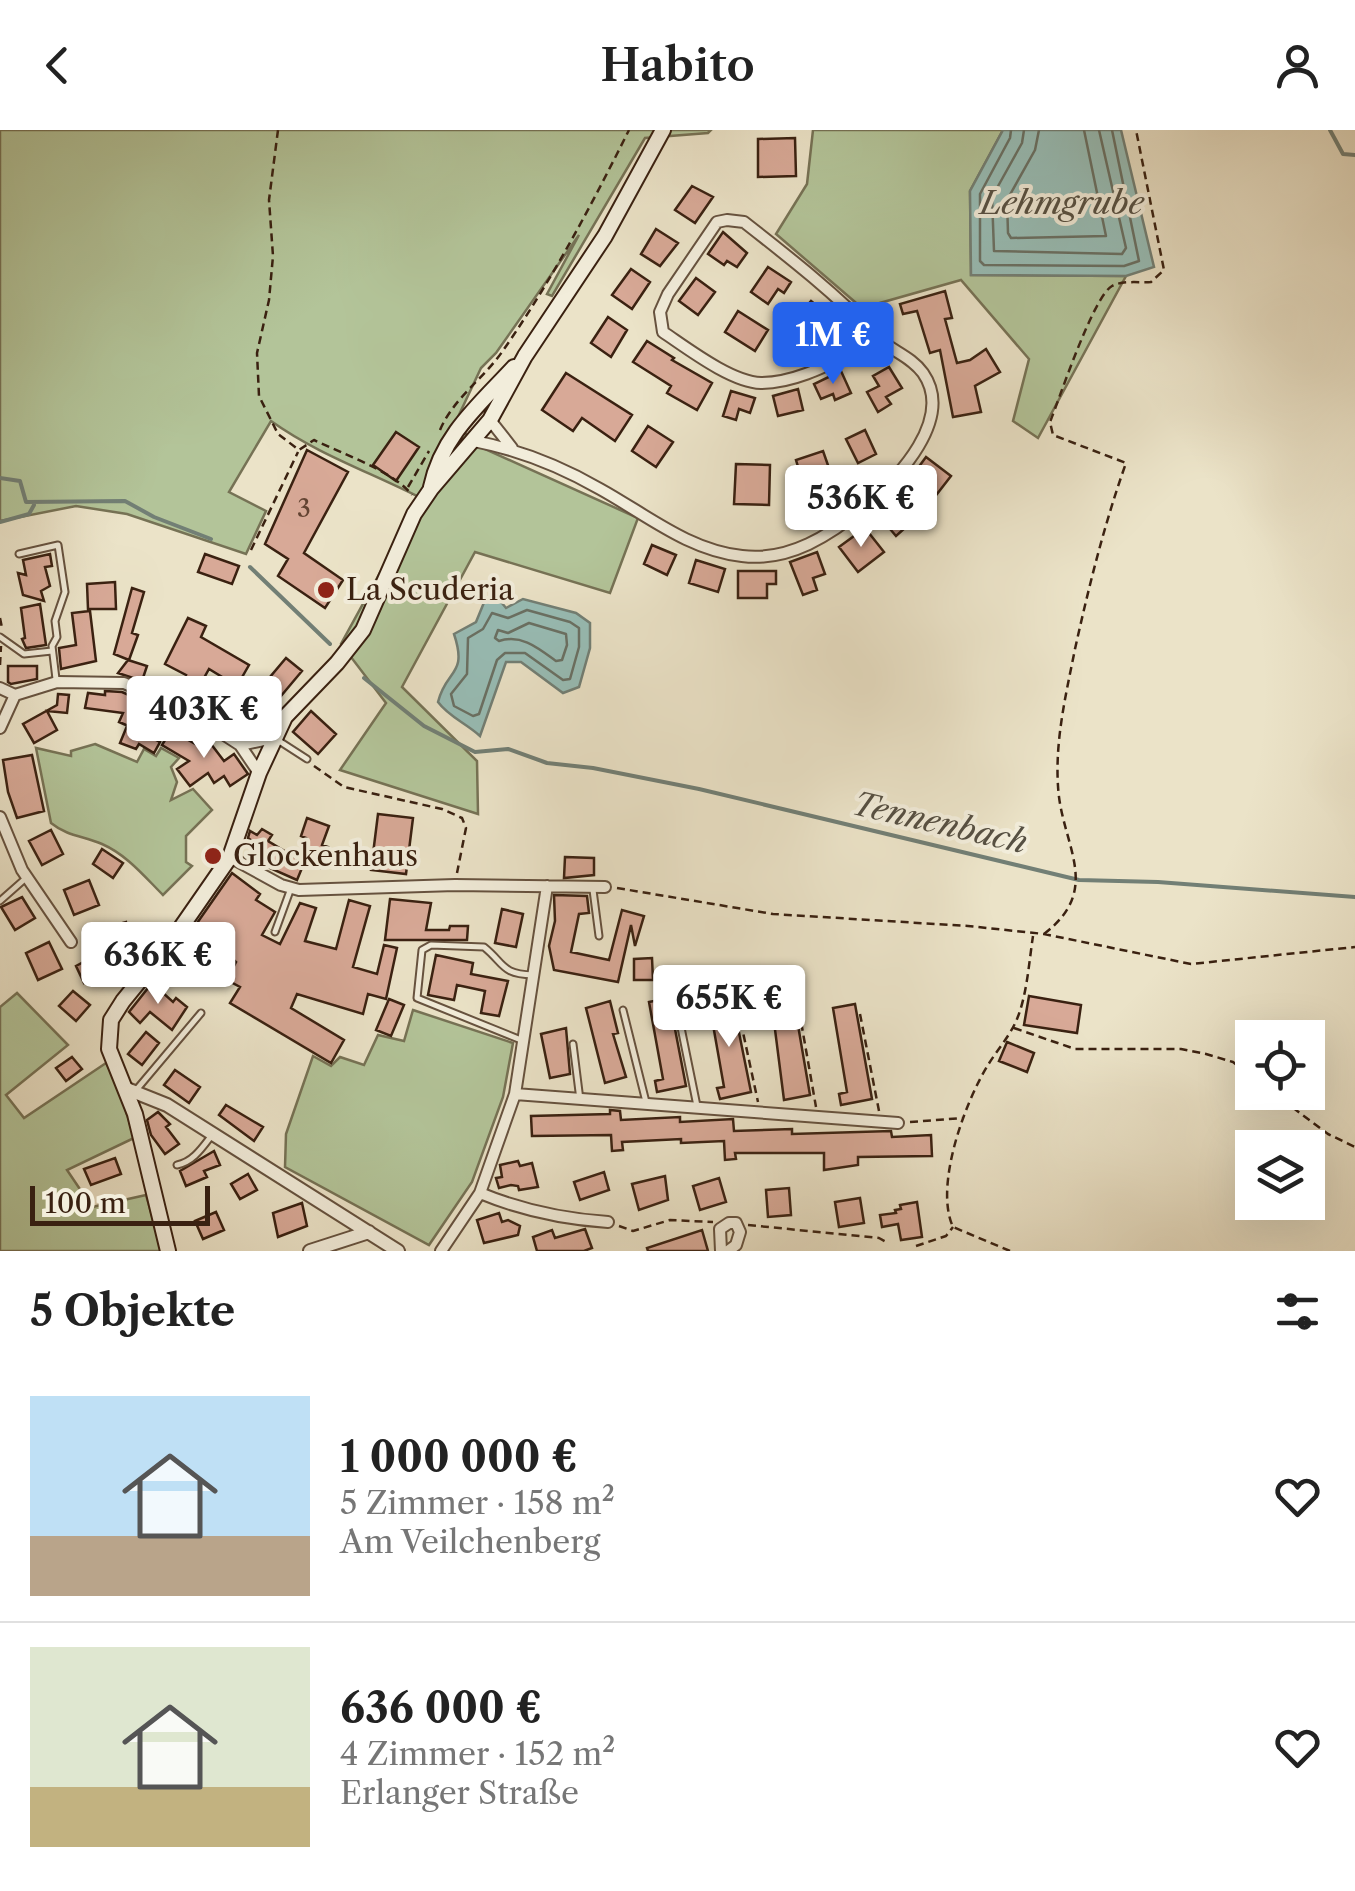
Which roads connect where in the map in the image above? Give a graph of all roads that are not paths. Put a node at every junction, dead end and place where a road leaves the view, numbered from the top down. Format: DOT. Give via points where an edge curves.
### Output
graph roads {
  1 [pos="663,130"];
  2 [pos="880,340"];
  3 [pos="525,356"];
  4 [pos="466,417"];
  5 [pos="490,420"];
  6 [pos="474,441"];
  7 [pos="513,449"];
  8 [pos="431,489"];
  9 [pos="20,554"];
  10 [pos="0,638"];
  11 [pos="52,651"];
  12 [pos="56,682"];
  13 [pos="0,688"];
  14 [pos="15,694"];
  15 [pos="0,728"];
  16 [pos="273,738"];
  17 [pos="240,744"];
  18 [pos="307,759"];
  19 [pos="259,774"];
  20 [pos="0,817"];
  21 [pos="230,857"];
  22 [pos="26,878"];
  23 [pos="547,886"];
  24 [pos="592,886"];
  25 [pos="606,886"];
  26 [pos="291,888"];
  27 [pos="0,901"];
  28 [pos="275,932"];
  29 [pos="599,936"];
  30 [pos="71,942"];
  31 [pos="535,975"];
  32 [pos="674,998"];
  33 [pos="623,1010"];
  34 [pos="200,1013"];
  35 [pos="524,1041"];
  36 [pos="573,1044"];
  37 [pos="131,1090"];
  38 [pos="515,1094"];
  39 [pos="580,1100"];
  40 [pos="647,1105"];
  41 [pos="697,1109"];
  42 [pos="898,1123"];
  43 [pos="213,1134"];
  44 [pos="177,1165"];
  45 [pos="480,1193"];
  46 [pos="608,1222"];
  47 [pos="369,1232"];
  48 [pos="168,1251"];
  49 [pos="310,1251"];
  50 [pos="398,1251"];
  51 [pos="441,1251"];
  52 [pos="725,1251"];
  1 -- 3 [label="main road" via="605,236"];
  2 -- 2 [label="street" via="744,222 717,222 660,312 663,332 760,383 806,374"];
  2 -- 7 [label="street" via="921,370 931,386 922,436 890,482 841,526 773,556 747,557 689,542 602,490"];
  3 -- 4 [label="main road"];
  3 -- 5 [label="main road"];
  4 -- 5 [label="main road"];
  4 -- 6 [label="main road"];
  4 -- 8 [label="main road" via="445,446"];
  5 -- 6 [label="main road"];
  5 -- 7 [label="street"];
  6 -- 7 [label="street"];
  6 -- 8 [label="main road"];
  8 -- 16 [label="main road" via="363,630"];
  9 -- 11 [label="lane" via="58,545 64,592"];
  10 -- 11 [label="lane" via="24,654"];
  11 -- 12 [label="lane"];
  12 -- 14 [label="street"];
  12 -- 17 [label="street" via="124,683"];
  13 -- 14 [label="street"];
  14 -- 15 [label="street"];
  16 -- 17 [label="street"];
  16 -- 18 [label="lane"];
  16 -- 19 [label="main road"];
  17 -- 19 [label="street"];
  19 -- 21 [label="main road"];
  20 -- 22 [label="street"];
  21 -- 26 [label="street"];
  21 -- 37 [label="main road" via="112,1020 109,1049"];
  22 -- 27 [label="lane"];
  22 -- 30 [label="street"];
  23 -- 24 [label="street"];
  23 -- 26 [label="street"];
  23 -- 31 [label="street"];
  24 -- 25 [label="street"];
  24 -- 29 [label="lane"];
  26 -- 28 [label="lane"];
  31 -- 35 [label="street"];
  31 -- 35 [label="lane" via="505,970 484,947 432,944 422,950 418,998"];
  32 -- 41 [label="lane"];
  33 -- 40 [label="lane"];
  34 -- 37 [label="lane"];
  35 -- 38 [label="street"];
  36 -- 39 [label="lane"];
  37 -- 43 [label="street"];
  37 -- 48 [label="main road"];
  38 -- 39 [label="street"];
  38 -- 45 [label="street"];
  39 -- 40 [label="street"];
  40 -- 41 [label="street"];
  41 -- 42 [label="street"];
  43 -- 44 [label="lane"];
  43 -- 47 [label="street"];
  45 -- 46 [label="street" via="570,1220"];
  45 -- 51 [label="street"];
  47 -- 49 [label="street"];
  47 -- 50 [label="street"];
  52 -- 52 [label="street" via="720,1229 732,1223 740,1232"];
}
